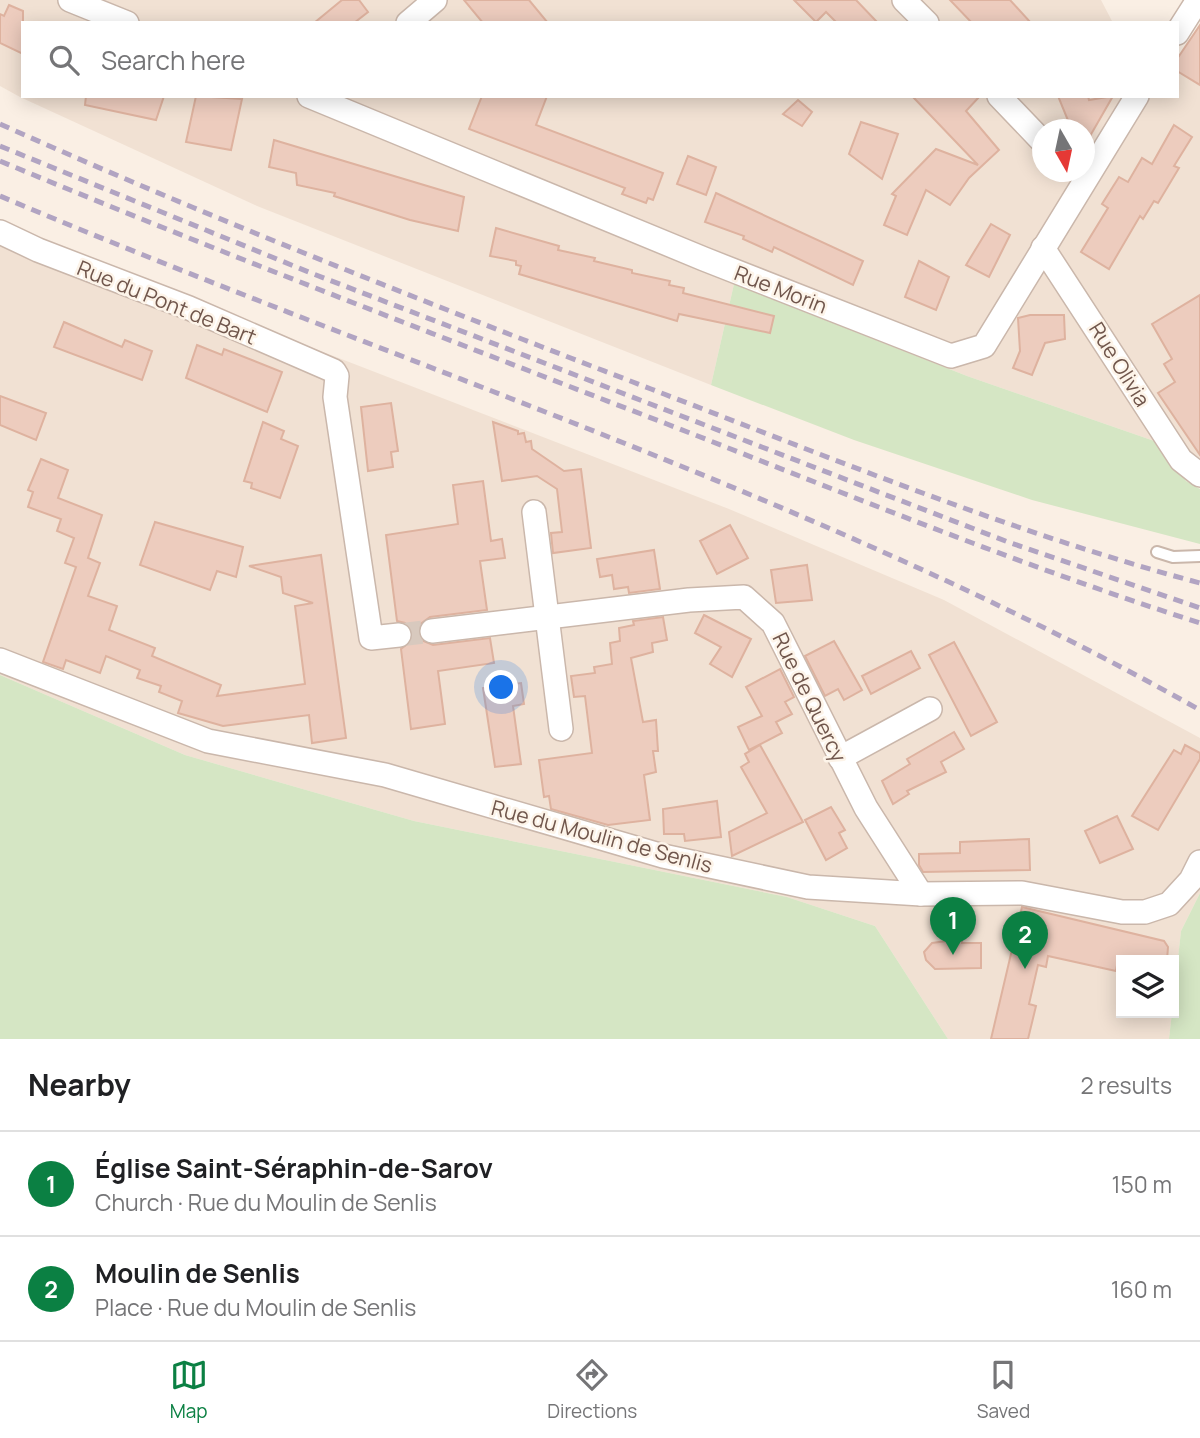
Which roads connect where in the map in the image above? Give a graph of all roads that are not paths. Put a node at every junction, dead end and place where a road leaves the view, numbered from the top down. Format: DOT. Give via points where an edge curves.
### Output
graph roads {
  1 [pos="70,0"];
  2 [pos="435,0"];
  3 [pos="904,0"];
  4 [pos="1198,0"];
  5 [pos="122,21"];
  6 [pos="410,21"];
  7 [pos="925,21"];
  8 [pos="1179,30"];
  9 [pos="317,98"];
  10 [pos="1001,98"];
  11 [pos="1136,98"];
  12 [pos="1032,131"];
  13 [pos="1095,152"];
  14 [pos="1074,182"];
  15 [pos="0,232"];
  16 [pos="1043,248"];
  17 [pos="1200,475"];
  18 [pos="534,512"];
  19 [pos="1157,552"];
  20 [pos="1200,556"];
  21 [pos="548,619"];
  22 [pos="432,631"];
  23 [pos="399,635"];
  24 [pos="0,660"];
  25 [pos="930,709"];
  26 [pos="561,729"];
  27 [pos="840,758"];
  28 [pos="1200,862"];
  29 [pos="921,894"];
  1 -- 5 [label="street"];
  2 -- 6 [label="street"];
  3 -- 7 [label="street"];
  4 -- 8 [label="street"];
  9 -- 16 [label="street, Rue Morin" via="951,356 984,346"];
  10 -- 12 [label="street"];
  11 -- 13 [label="street, Rue Morin"];
  14 -- 16 [label="street, Rue Morin"];
  15 -- 23 [label="street, Rue du Pont de Bart" via="334,371 371,638"];
  16 -- 17 [label="street, Rue Olivia" via="1181,460"];
  18 -- 21 [label="street"];
  19 -- 20 [label="lane"];
  21 -- 22 [label="street, Rue de Quercy"];
  21 -- 26 [label="street"];
  21 -- 27 [label="street, Rue de Quercy" via="744,597 773,623"];
  24 -- 29 [label="street, Rue du Moulin de Senlis" via="208,741 385,775 663,856 808,887"];
  25 -- 27 [label="street"];
  27 -- 29 [label="street, Rue de Quercy"];
  28 -- 29 [label="street, Rue du Moulin de Senlis" via="1169,904 1145,912 1122,912 1022,893"];
}
